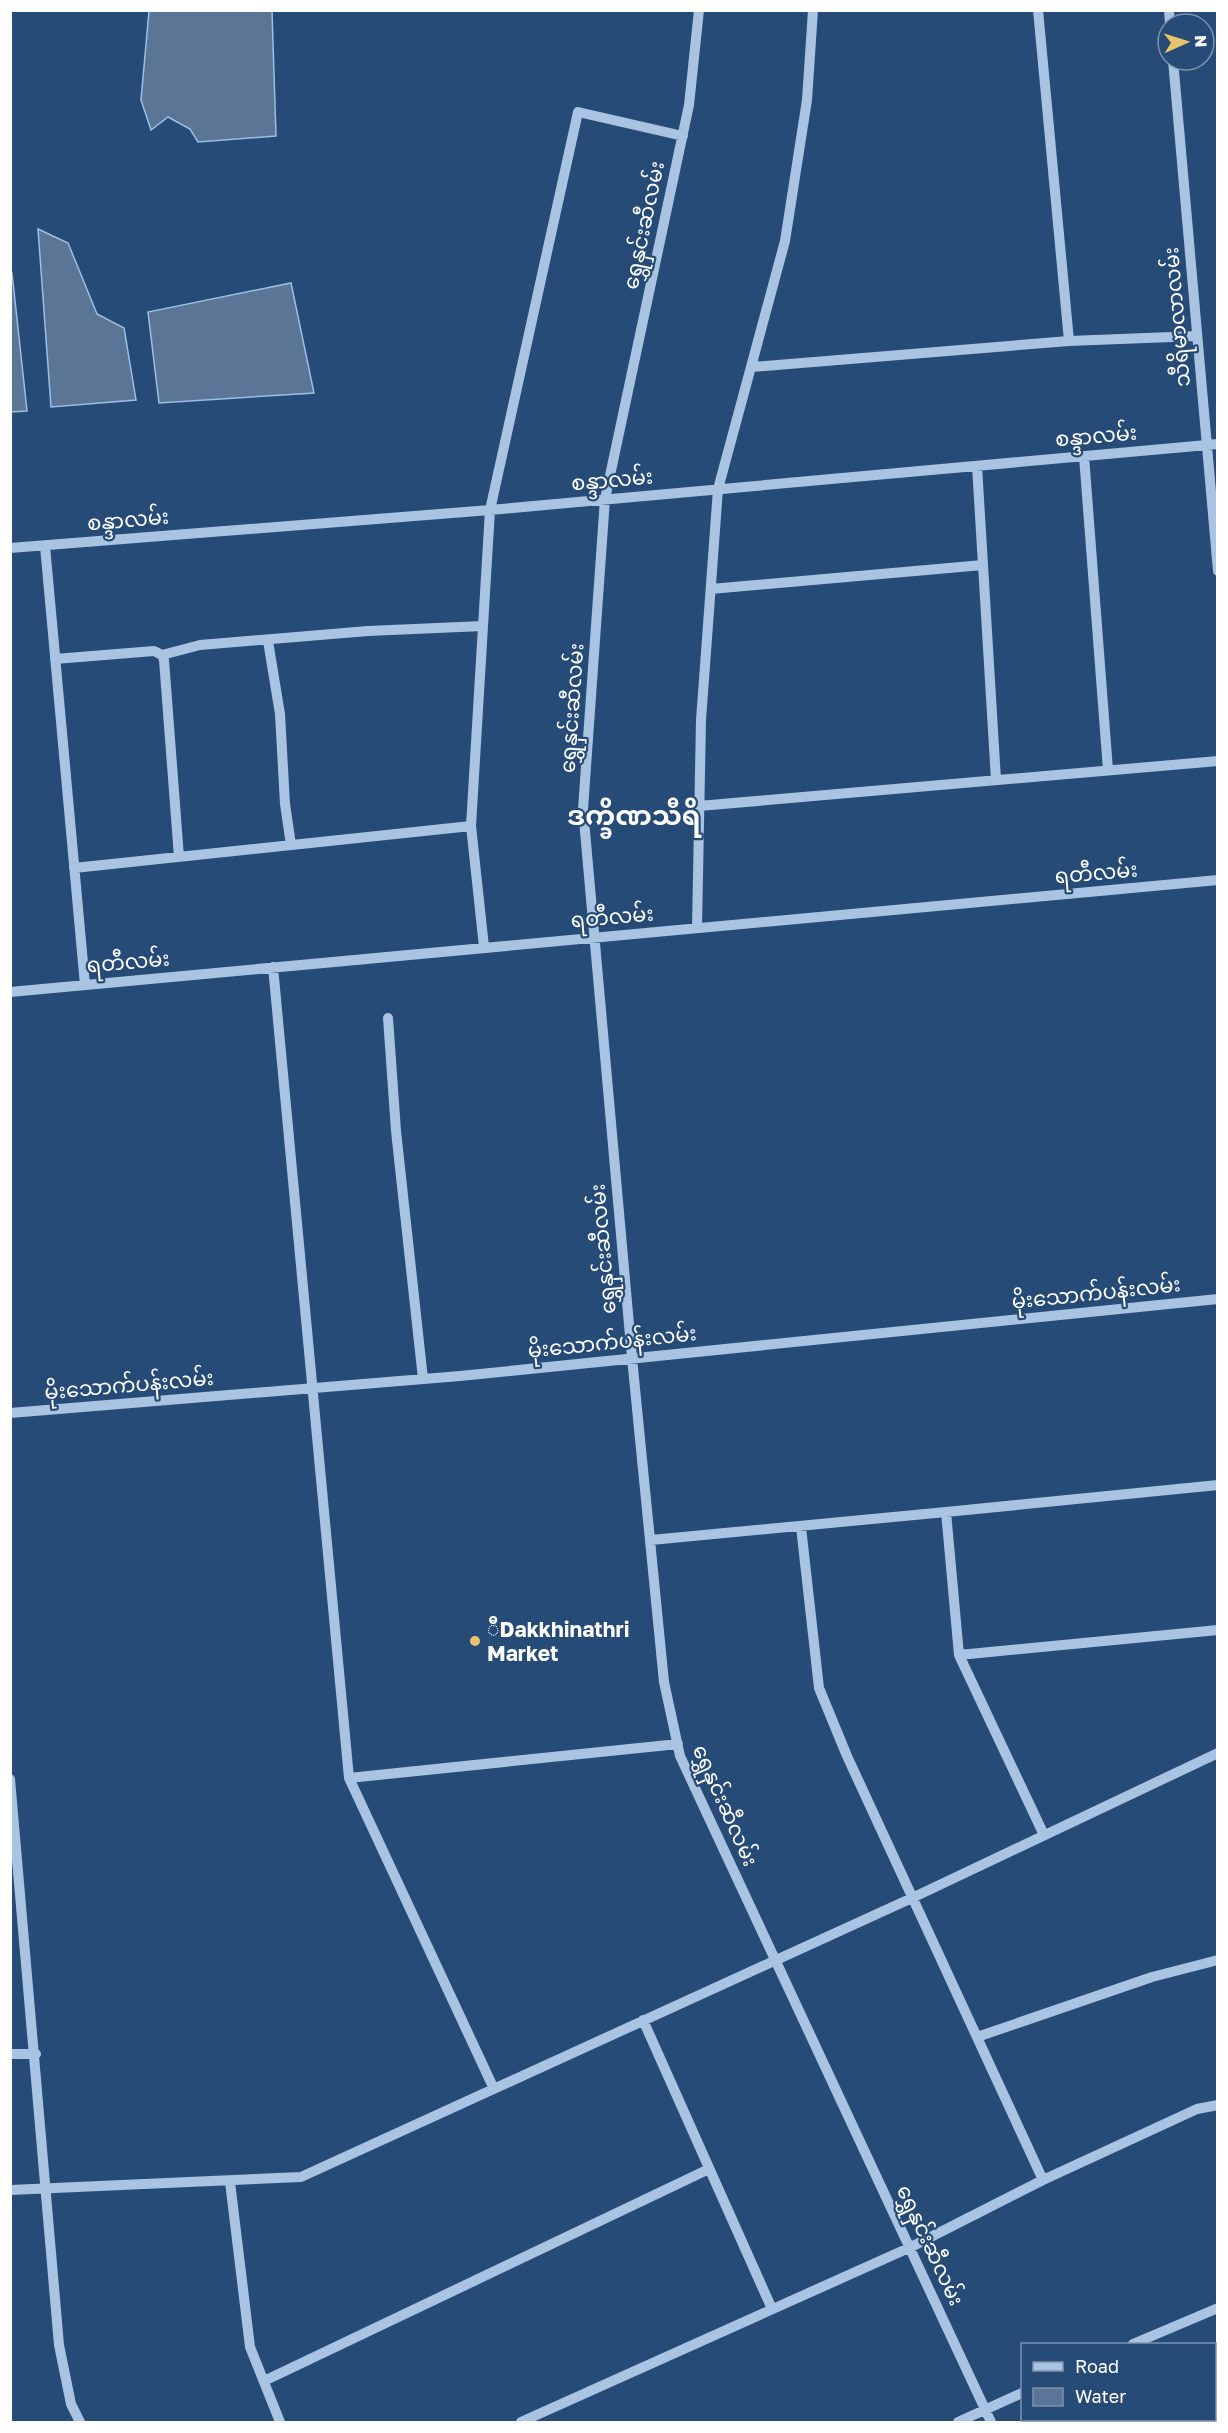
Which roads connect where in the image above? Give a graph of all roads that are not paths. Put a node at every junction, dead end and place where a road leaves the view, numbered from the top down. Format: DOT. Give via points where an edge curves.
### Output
graph roads {
  1 [pos="699,10"];
  2 [pos="813,10"];
  3 [pos="1038,10"];
  4 [pos="1174,72"];
  5 [pos="682,136"];
  6 [pos="1197,336"];
  7 [pos="1069,341"];
  8 [pos="752,367"];
  9 [pos="1218,444"];
  10 [pos="1206,445"];
  11 [pos="1084,456"];
  12 [pos="977,466"];
  13 [pos="718,489"];
  14 [pos="604,499"];
  15 [pos="490,510"];
  16 [pos="45,546"];
  17 [pos="10,548"];
  18 [pos="983,565"];
  19 [pos="1218,571"];
  20 [pos="711,590"];
  21 [pos="483,626"];
  22 [pos="268,641"];
  23 [pos="162,655"];
  24 [pos="55,659"];
  25 [pos="1218,761"];
  26 [pos="1108,770"];
  27 [pos="996,780"];
  28 [pos="699,806"];
  29 [pos="471,826"];
  30 [pos="291,845"];
  31 [pos="179,857"];
  32 [pos="74,868"];
  33 [pos="1218,880"];
  34 [pos="697,928"];
  35 [pos="593,937"];
  36 [pos="484,947"];
  37 [pos="273,967"];
  38 [pos="85,985"];
  39 [pos="10,992"];
  40 [pos="388,1018"];
  41 [pos="1218,1299"];
  42 [pos="632,1358"];
  43 [pos="423,1379"];
  44 [pos="314,1389"];
  45 [pos="10,1413"];
  46 [pos="1218,1485"];
  47 [pos="946,1512"];
  48 [pos="801,1527"];
  49 [pos="651,1540"];
  50 [pos="1218,1630"];
  51 [pos="959,1655"];
  52 [pos="678,1744"];
  53 [pos="1218,1752"];
  54 [pos="349,1778"];
  55 [pos="10,1779"];
  56 [pos="1044,1835"];
  57 [pos="912,1898"];
  58 [pos="1218,1959"];
  59 [pos="774,1961"];
  60 [pos="643,2020"];
  61 [pos="977,2037"];
  62 [pos="10,2054"];
  63 [pos="36,2054"];
  64 [pos="494,2089"];
  65 [pos="1218,2105"];
  66 [pos="709,2169"];
  67 [pos="1043,2180"];
  68 [pos="230,2182"];
  69 [pos="10,2190"];
  70 [pos="47,2190"];
  71 [pos="911,2247"];
  72 [pos="1218,2308"];
  73 [pos="772,2309"];
  74 [pos="1135,2343"];
  75 [pos="264,2381"];
  76 [pos="1021,2394"];
  77 [pos="985,2409"];
  78 [pos="80,2422"];
  79 [pos="280,2422"];
  80 [pos="521,2422"];
  81 [pos="958,2422"];
  82 [pos="991,2422"];
  1 -- 5 [label="street, ရွှေနှင်းဆီလမ်း"];
  2 -- 8 [label="street" via="807,100 785,241"];
  3 -- 7 [label="street"];
  4 -- 6 [label="street, သီရိမာလာလမ်း"];
  5 -- 14 [label="street, ရွှေနှင်းဆီလမ်း"];
  5 -- 15 [label="street" via="578,112"];
  6 -- 7 [label="street"];
  6 -- 10 [label="street, သီရိမာလာလမ်း"];
  7 -- 8 [label="street"];
  8 -- 13 [label="street"];
  9 -- 10 [label="street, စန္ဒာလမ်း"];
  10 -- 11 [label="street, စန္ဒာလမ်း"];
  10 -- 19 [label="street, သီရိမာလာလမ်း"];
  11 -- 12 [label="street, စန္ဒာလမ်း"];
  11 -- 26 [label="street"];
  12 -- 13 [label="street, စန္ဒာလမ်း"];
  12 -- 18 [label="street"];
  13 -- 14 [label="street, စန္ဒာလမ်း"];
  13 -- 20 [label="street"];
  14 -- 15 [label="street, စန္ဒာလမ်း"];
  14 -- 35 [label="street, ရွှေနှင်းဆီလမ်း" via="583,809"];
  15 -- 16 [label="street, စန္ဒာလမ်း"];
  15 -- 21 [label="street"];
  16 -- 17 [label="street, စန္ဒာလမ်း"];
  16 -- 24 [label="street"];
  18 -- 20 [label="street"];
  18 -- 27 [label="street"];
  20 -- 28 [label="street"];
  21 -- 22 [label="street"];
  21 -- 29 [label="street"];
  22 -- 23 [label="street" via="200,645"];
  22 -- 30 [label="street" via="280,714"];
  23 -- 24 [label="street" via="154,651"];
  23 -- 31 [label="street"];
  24 -- 32 [label="street"];
  25 -- 26 [label="street"];
  26 -- 27 [label="street"];
  27 -- 28 [label="street"];
  28 -- 34 [label="street"];
  29 -- 30 [label="street"];
  29 -- 36 [label="street"];
  30 -- 31 [label="street"];
  31 -- 32 [label="street"];
  32 -- 38 [label="street"];
  33 -- 34 [label="street, ရတီလမ်း"];
  34 -- 35 [label="street, ရတီလမ်း"];
  35 -- 36 [label="street, ရတီလမ်း"];
  35 -- 42 [label="street, ရွှေနှင်းဆီလမ်း"];
  36 -- 37 [label="street, ရတီလမ်း"];
  37 -- 38 [label="street, ရတီလမ်း"];
  37 -- 44 [label="street"];
  38 -- 39 [label="street, ရတီလမ်း"];
  40 -- 43 [label="street"];
  41 -- 42 [label="street, မိုးသောက်ပန်းလမ်း"];
  42 -- 43 [label="street, မိုးသောက်ပန်းလမ်း"];
  42 -- 49 [label="street, ရွှေနှင်းဆီလမ်း"];
  43 -- 44 [label="street, မိုးသောက်ပန်းလမ်း"];
  44 -- 45 [label="street, မိုးသောက်ပန်းလမ်း"];
  44 -- 54 [label="street"];
  46 -- 47 [label="street"];
  47 -- 48 [label="street"];
  47 -- 51 [label="street"];
  48 -- 49 [label="street"];
  48 -- 57 [label="street" via="819,1688"];
  49 -- 52 [label="street, ရွှေနှင်းဆီလမ်း" via="664,1682"];
  50 -- 51 [label="street"];
  51 -- 56 [label="street"];
  52 -- 54 [label="street"];
  52 -- 59 [label="street, ရွှေနှင်းဆီလမ်း" via="680,1756"];
  53 -- 56 [label="street"];
  54 -- 64 [label="street"];
  55 -- 63 [label="street"];
  56 -- 57 [label="street"];
  57 -- 59 [label="street"];
  57 -- 61 [label="street"];
  58 -- 61 [label="street" via="1152,1977"];
  59 -- 60 [label="street"];
  59 -- 71 [label="street, ရွှေနှင်းဆီလမ်း"];
  60 -- 64 [label="street"];
  60 -- 66 [label="street"];
  61 -- 67 [label="street"];
  62 -- 63 [label="street"];
  63 -- 70 [label="street"];
  64 -- 68 [label="street" via="300,2177"];
  65 -- 67 [label="street" via="1197,2109"];
  66 -- 73 [label="street"];
  66 -- 75 [label="street"];
  67 -- 71 [label="street"];
  68 -- 70 [label="street"];
  68 -- 75 [label="street" via="250,2347"];
  69 -- 70 [label="street"];
  70 -- 78 [label="street" via="59,2345"];
  71 -- 73 [label="street"];
  71 -- 77 [label="street, ရွှေနှင်းဆီလမ်း"];
  72 -- 74 [label="street"];
  73 -- 80 [label="street"];
  75 -- 79 [label="street"];
  76 -- 77 [label="street"];
  77 -- 81 [label="street"];
  77 -- 82 [label="street, ရွှေနှင်းဆီလမ်း"];
}
